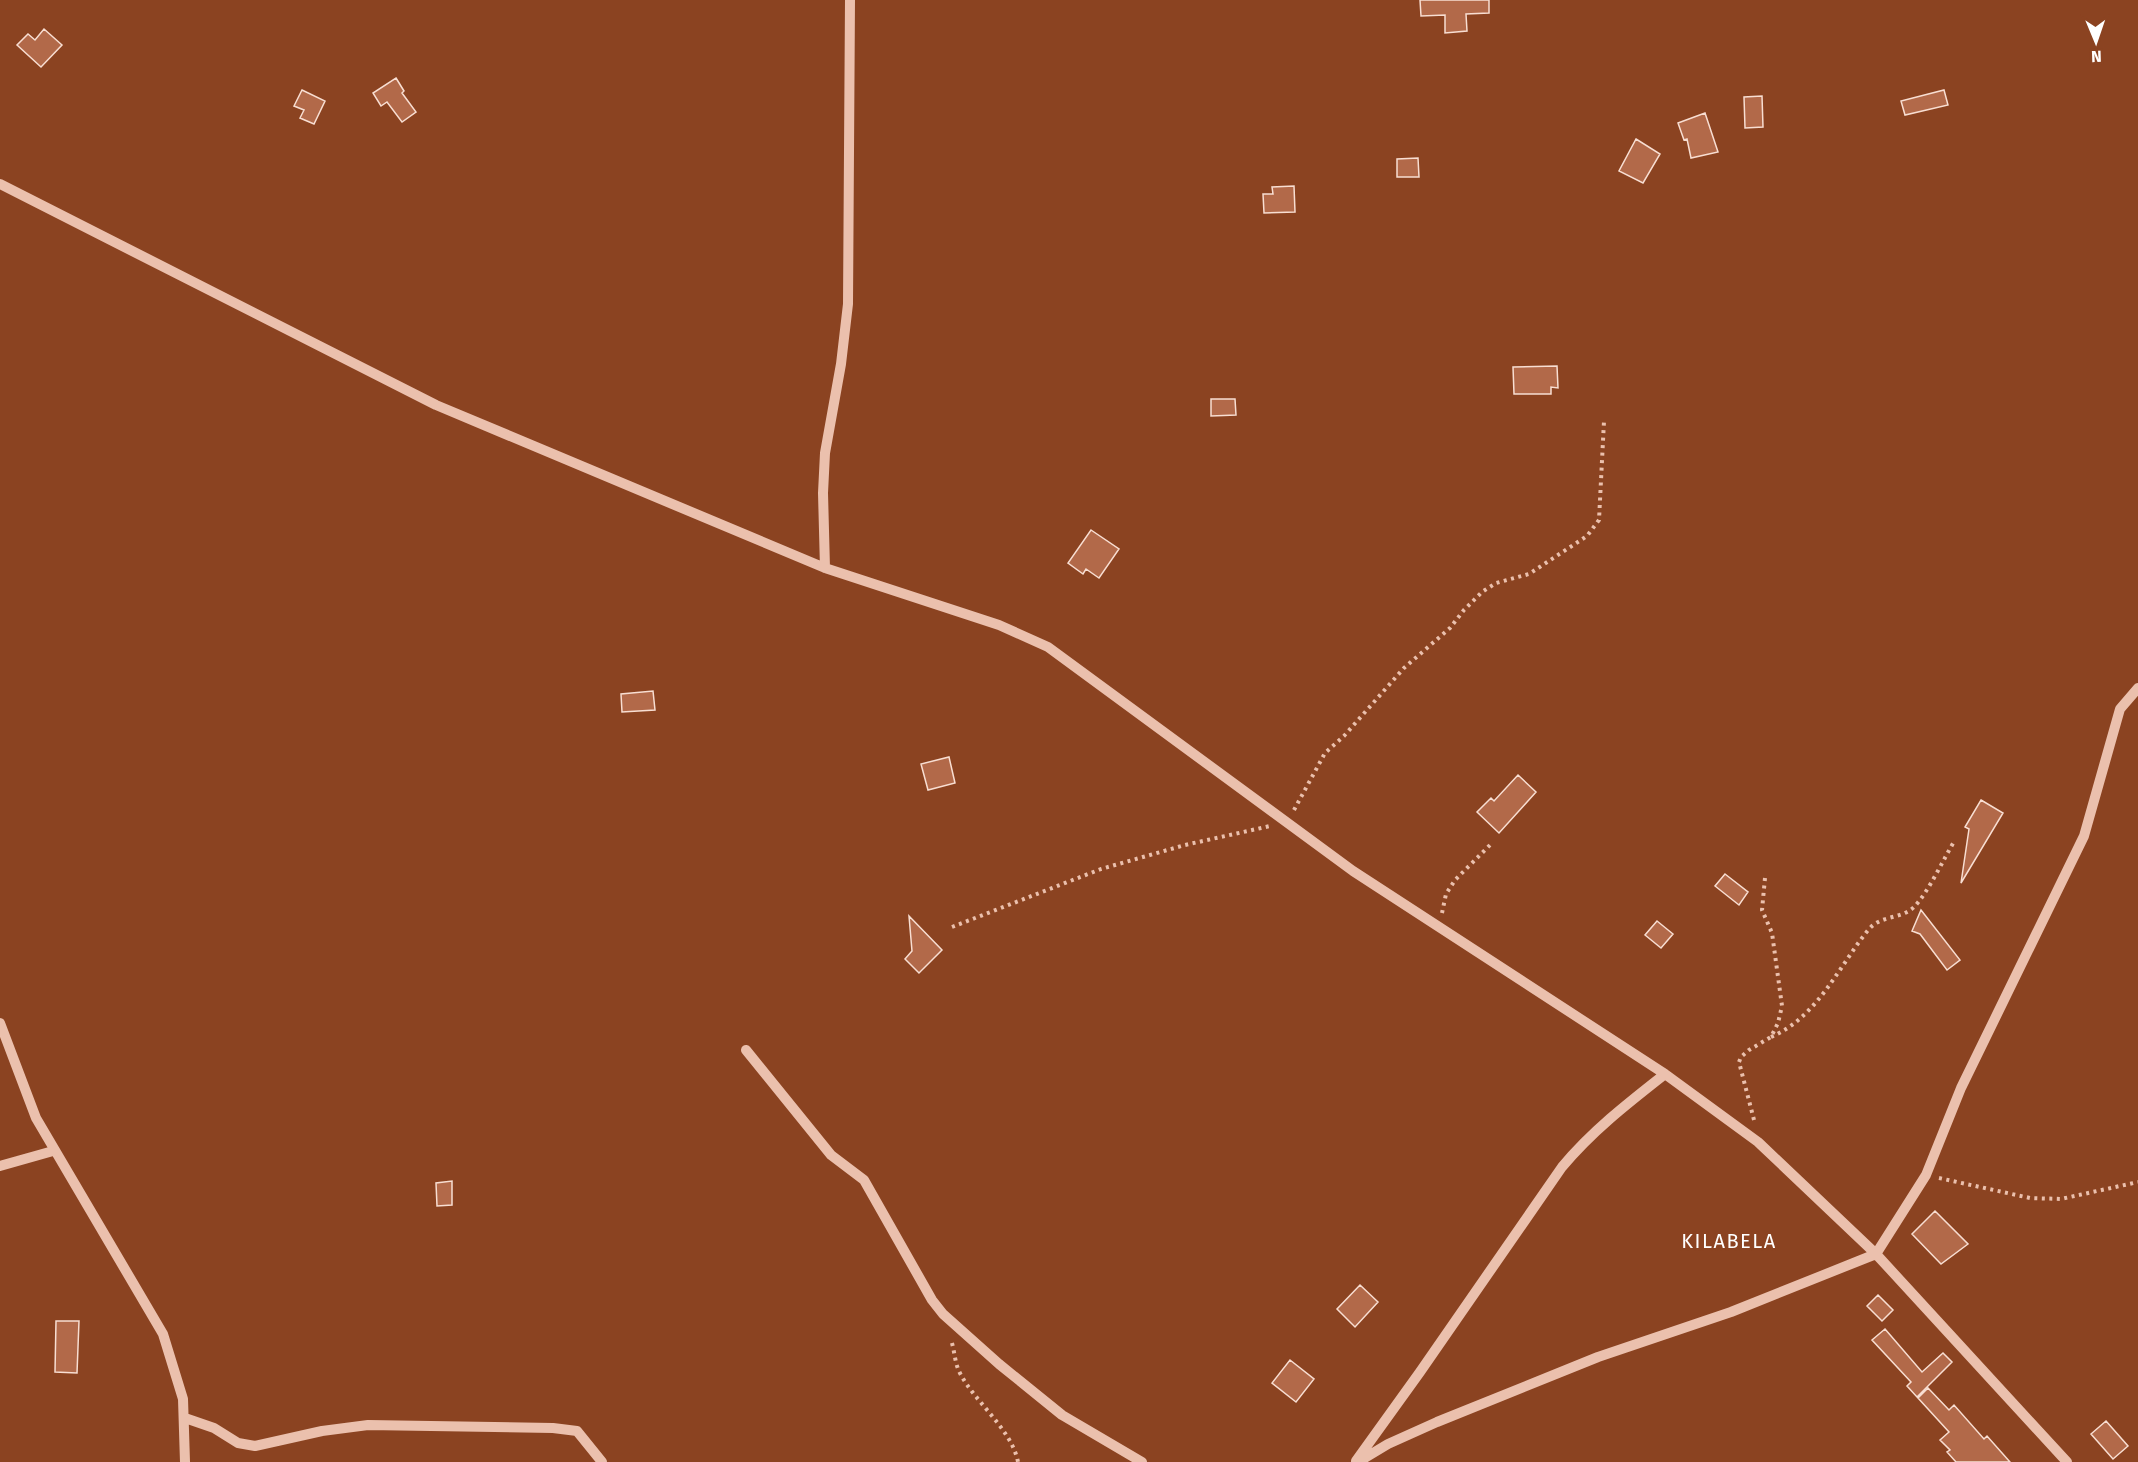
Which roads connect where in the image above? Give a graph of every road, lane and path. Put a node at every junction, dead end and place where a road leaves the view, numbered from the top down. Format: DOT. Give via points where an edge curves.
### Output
graph roads {
  1 [pos="850,0"];
  2 [pos="0,184"];
  3 [pos="1604,421"];
  4 [pos="825,568"];
  5 [pos="2138,688"];
  6 [pos="1287,823"];
  7 [pos="1955,840"];
  8 [pos="1491,844"];
  9 [pos="1765,878"];
  10 [pos="1440,926"];
  11 [pos="952,927"];
  12 [pos="0,1023"];
  13 [pos="1770,1036"];
  14 [pos="746,1050"];
  15 [pos="1665,1074"];
  16 [pos="1758,1142"];
  17 [pos="53,1151"];
  18 [pos="0,1166"];
  19 [pos="1926,1175"];
  20 [pos="2138,1182"];
  21 [pos="1876,1254"];
  22 [pos="943,1314"];
  23 [pos="185,1418"];
  24 [pos="185,1462"];
  25 [pos="602,1462"];
  26 [pos="1018,1462"];
  27 [pos="1142,1462"];
  28 [pos="1357,1462"];
  29 [pos="2067,1462"];
  1 -- 4 [label="street" via="848,304 825,453"];
  2 -- 4 [label="street" via="436,405"];
  3 -- 6 [label="path" via="1599,520 1587,536 1529,574 1496,583 1482,592 1325,753"];
  4 -- 6 [label="street" via="999,625 1048,648"];
  5 -- 19 [label="street" via="2120,709 2084,836 1960,1088"];
  6 -- 10 [label="street"];
  6 -- 11 [label="path" via="1185,845 1101,869"];
  7 -- 13 [label="path" via="1913,908 1871,927 1812,1008 1784,1031"];
  8 -- 10 [label="path" via="1446,894"];
  9 -- 13 [label="path" via="1762,910 1772,933 1782,1005"];
  10 -- 15 [label="street"];
  12 -- 17 [label="street" via="36,1118"];
  13 -- 16 [label="path" via="1739,1062"];
  14 -- 22 [label="street" via="831,1155 864,1180"];
  15 -- 16 [label="street"];
  15 -- 28 [label="street" via="1606,1121 1562,1167"];
  16 -- 21 [label="street"];
  17 -- 18 [label="street"];
  17 -- 23 [label="street" via="163,1334"];
  19 -- 20 [label="path" via="2030,1198 2061,1199"];
  19 -- 21 [label="street"];
  21 -- 28 [label="street" via="1731,1312 1598,1357 1437,1422"];
  21 -- 29 [label="street"];
  22 -- 26 [label="path" via="961,1376 1000,1427 1017,1453"];
  22 -- 27 [label="street" via="1062,1415"];
  23 -- 24 [label="street"];
  23 -- 25 [label="street" via="214,1428 238,1443 255,1446 368,1425 553,1428 577,1431"];
}
